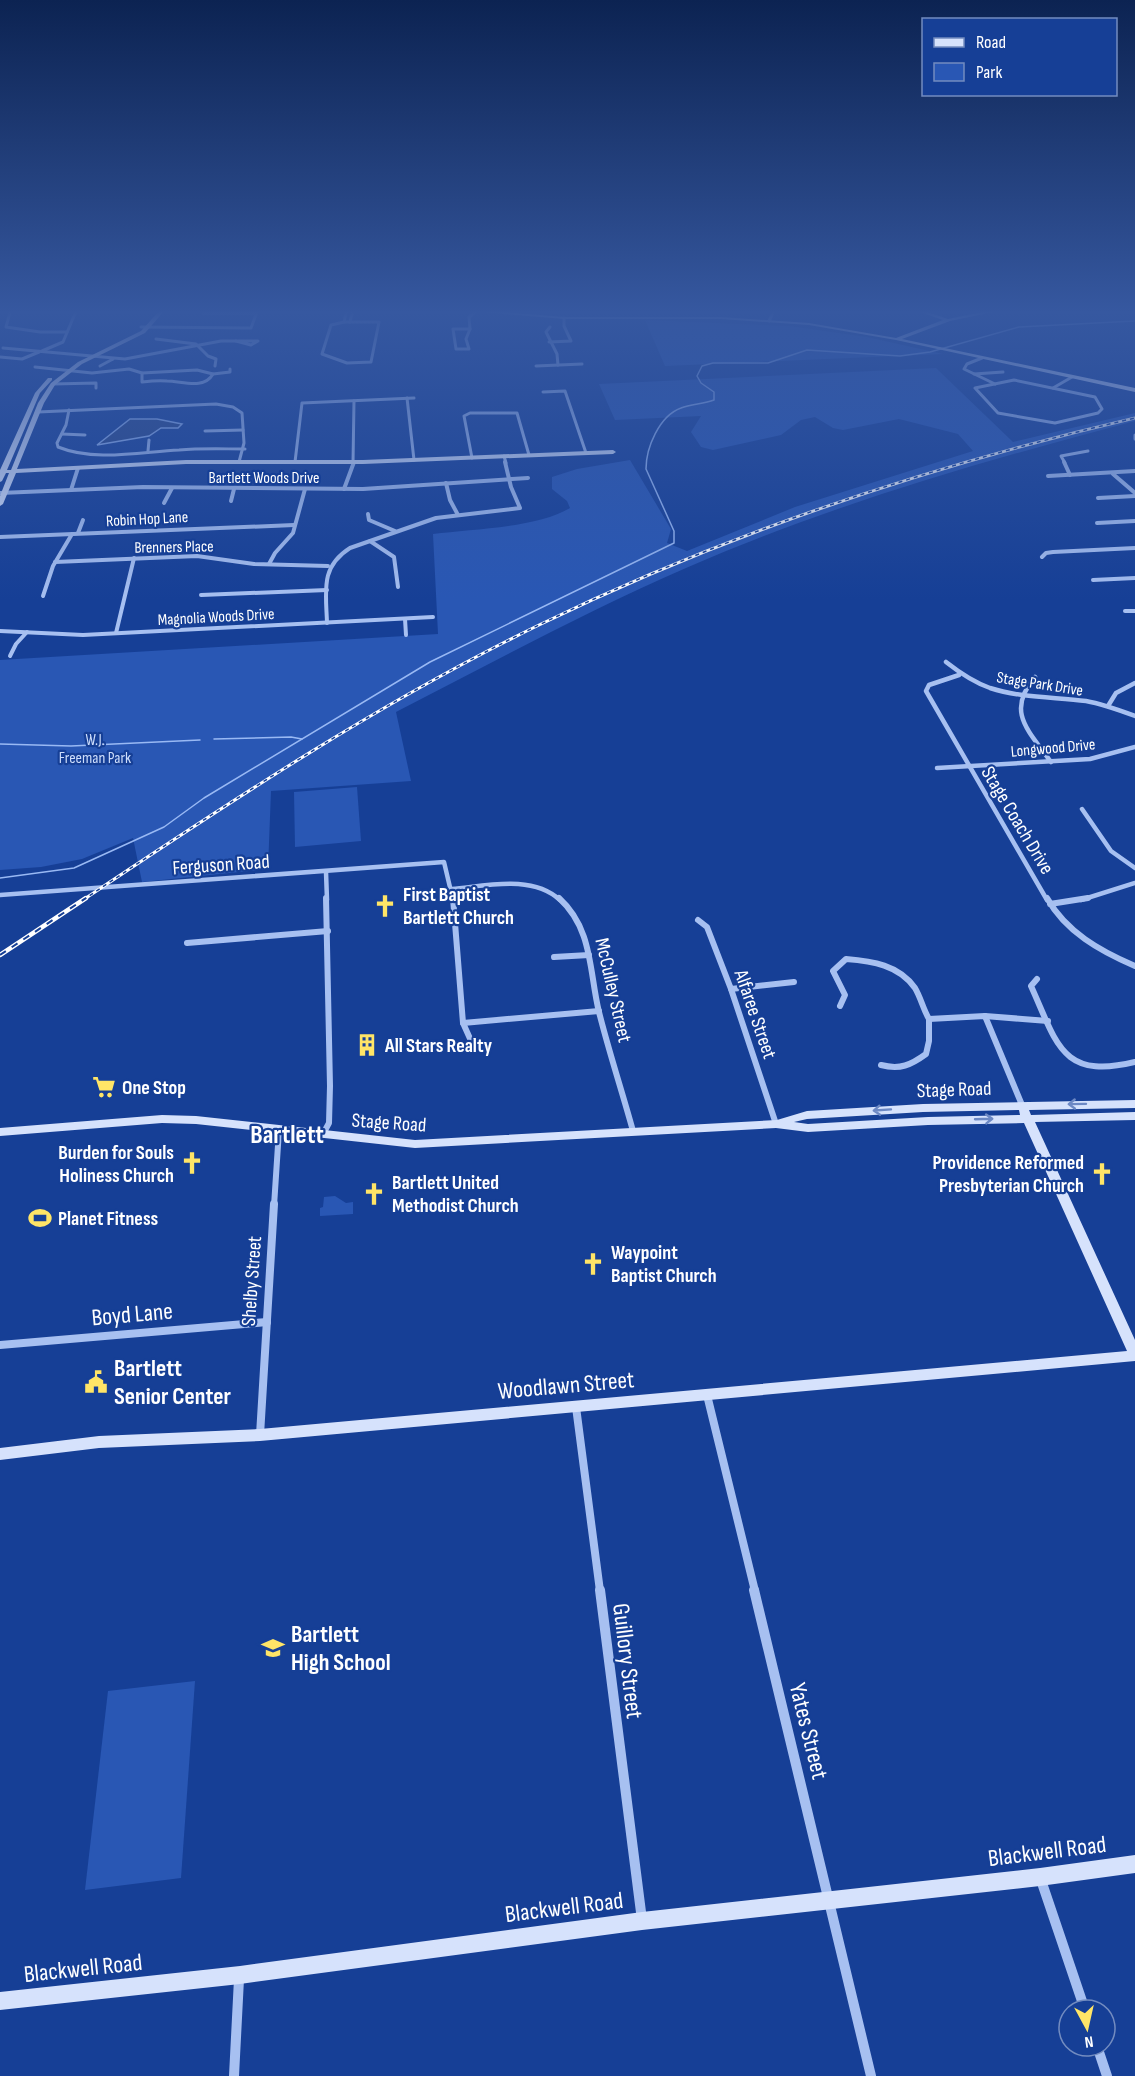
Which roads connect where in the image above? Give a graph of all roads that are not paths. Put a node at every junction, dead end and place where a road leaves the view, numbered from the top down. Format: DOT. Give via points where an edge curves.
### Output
graph roads {
  1 [pos="33,406"];
  2 [pos="40,406"];
  3 [pos="191,406"];
  4 [pos="195,406"];
  5 [pos="228,406"];
  6 [pos="302,406"];
  7 [pos="354,406"];
  8 [pos="408,406"];
  9 [pos="570,406"];
  10 [pos="992,406"];
  11 [pos="1100,406"];
  12 [pos="69,410"];
  13 [pos="38,412"];
  14 [pos="191,412"];
  15 [pos="243,430"];
  16 [pos="206,431"];
  17 [pos="62,434"];
  18 [pos="28,435"];
  19 [pos="85,435"];
  20 [pos="19,436"];
  21 [pos="149,440"];
  22 [pos="245,449"];
  23 [pos="148,451"];
  24 [pos="1088,451"];
  25 [pos="613,452"];
  26 [pos="586,453"];
  27 [pos="529,455"];
  28 [pos="504,456"];
  29 [pos="472,458"];
  30 [pos="414,460"];
  31 [pos="238,462"];
  32 [pos="295,462"];
  33 [pos="354,462"];
  34 [pos="16,464"];
  35 [pos="78,468"];
  36 [pos="44,470"];
  37 [pos="1135,471"];
  38 [pos="2,472"];
  39 [pos="1113,474"];
  40 [pos="12,475"];
  41 [pos="1070,475"];
  42 [pos="1048,476"];
  43 [pos="528,478"];
  44 [pos="510,479"];
  45 [pos="0,480"];
  46 [pos="446,483"];
  47 [pos="172,488"];
  48 [pos="234,489"];
  49 [pos="305,489"];
  50 [pos="344,489"];
  51 [pos="71,490"];
  52 [pos="2,493"];
  53 [pos="1135,495"];
  54 [pos="1098,498"];
  55 [pos="231,501"];
  56 [pos="164,503"];
  57 [pos="0,504"];
  58 [pos="368,514"];
  59 [pos="458,515"];
  60 [pos="83,520"];
  61 [pos="1135,521"];
  62 [pos="1097,523"];
  63 [pos="294,525"];
  64 [pos="396,532"];
  65 [pos="78,533"];
  66 [pos="72,534"];
  67 [pos="0,537"];
  68 [pos="370,541"];
  69 [pos="1135,548"];
  70 [pos="1042,557"];
  71 [pos="134,558"];
  72 [pos="55,562"];
  73 [pos="269,564"];
  74 [pos="328,566"];
  75 [pos="1135,578"];
  76 [pos="1094,580"];
  77 [pos="398,587"];
  78 [pos="202,588"];
  79 [pos="327,590"];
  80 [pos="43,596"];
  81 [pos="1125,611"];
  82 [pos="1135,611"];
  83 [pos="433,617"];
  84 [pos="405,619"];
  85 [pos="327,622"];
  86 [pos="0,631"];
  87 [pos="27,632"];
  88 [pos="116,633"];
  89 [pos="406,635"];
  90 [pos="10,656"];
  91 [pos="946,662"];
  92 [pos="959,675"];
  93 [pos="1035,677"];
  94 [pos="1135,683"];
  95 [pos="1021,695"];
  96 [pos="1108,706"];
  97 [pos="1135,716"];
  98 [pos="1135,747"];
  99 [pos="1051,762"];
  100 [pos="969,766"];
  101 [pos="937,768"];
  102 [pos="1082,809"];
  103 [pos="1135,868"];
  104 [pos="326,872"];
  105 [pos="1135,883"];
  106 [pos="452,889"];
  107 [pos="0,895"];
  108 [pos="1050,904"];
  109 [pos="698,920"];
  110 [pos="328,931"];
  111 [pos="187,942"];
  112 [pos="589,955"];
  113 [pos="554,957"];
  114 [pos="1135,966"];
  115 [pos="1037,979"];
  116 [pos="794,982"];
  117 [pos="731,989"];
  118 [pos="840,1006"];
  119 [pos="599,1011"];
  120 [pos="985,1016"];
  121 [pos="929,1019"];
  122 [pos="1048,1021"];
  123 [pos="463,1023"];
  124 [pos="472,1043"];
  125 [pos="1135,1062"];
  126 [pos="880,1065"];
  127 [pos="1135,1104"];
  128 [pos="1022,1105"];
  129 [pos="1135,1116"];
  130 [pos="1027,1118"];
  131 [pos="776,1124"];
  132 [pos="279,1130"];
  133 [pos="0,1131"];
  134 [pos="633,1131"];
  135 [pos="323,1134"];
  136 [pos="267,1322"];
  137 [pos="0,1345"];
  138 [pos="1135,1355"];
  139 [pos="707,1395"];
  140 [pos="576,1407"];
  141 [pos="260,1435"];
  142 [pos="0,1454"];
  143 [pos="1135,1864"];
  144 [pos="1040,1877"];
  145 [pos="830,1900"];
  146 [pos="642,1921"];
  147 [pos="240,1975"];
  148 [pos="1081,1998"];
  149 [pos="0,2001"];
  150 [pos="1101,2058"];
  151 [pos="234,2076"];
  152 [pos="871,2076"];
  153 [pos="1107,2076"];
  1 -- 20 [label="main road"];
  2 -- 13 [label="main road"];
  3 -- 4 [label="street"];
  3 -- 12 [label="street"];
  3 -- 14 [label="street"];
  5 -- 15 [label="street" via="241,412"];
  6 -- 32 [label="street"];
  7 -- 33 [label="street"];
  8 -- 30 [label="street"];
  9 -- 26 [label="street"];
  10 -- 11 [label="street" via="998,412 1055,423 1098,413"];
  12 -- 13 [label="street"];
  12 -- 17 [label="street"];
  13 -- 18 [label="main road"];
  15 -- 16 [label="street"];
  15 -- 22 [label="street"];
  17 -- 19 [label="street"];
  17 -- 23 [label="street" via="57,445 67,451"];
  18 -- 20 [label="main road"];
  18 -- 34 [label="main road"];
  20 -- 38 [label="main road"];
  21 -- 23 [label="street"];
  22 -- 23 [label="street"];
  22 -- 31 [label="street"];
  24 -- 41 [label="street" via="1060,456"];
  25 -- 26 [label="main road"];
  26 -- 27 [label="main road"];
  27 -- 28 [label="main road"];
  27 -- 29 [label="street" via="517,413 465,414"];
  28 -- 29 [label="main road"];
  28 -- 44 [label="street"];
  29 -- 30 [label="main road"];
  30 -- 33 [label="main road"];
  31 -- 32 [label="main road"];
  31 -- 35 [label="main road"];
  32 -- 33 [label="main road"];
  33 -- 50 [label="street"];
  34 -- 36 [label="main road"];
  34 -- 40 [label="main road"];
  35 -- 36 [label="main road"];
  35 -- 51 [label="street"];
  36 -- 40 [label="main road"];
  37 -- 39 [label="street"];
  38 -- 40 [label="main road"];
  38 -- 45 [label="main road"];
  39 -- 41 [label="street"];
  39 -- 53 [label="street"];
  40 -- 52 [label="main road"];
  41 -- 42 [label="street"];
  43 -- 44 [label="street, Bartlett Woods Drive"];
  44 -- 46 [label="street, Bartlett Woods Drive"];
  44 -- 59 [label="street" via="520,508"];
  46 -- 50 [label="street, Bartlett Woods Drive"];
  46 -- 59 [label="street"];
  47 -- 48 [label="street, Bartlett Woods Drive"];
  47 -- 51 [label="street, Bartlett Woods Drive"];
  47 -- 56 [label="street"];
  48 -- 49 [label="street, Bartlett Woods Drive"];
  48 -- 55 [label="street"];
  49 -- 50 [label="street, Bartlett Woods Drive"];
  49 -- 63 [label="street"];
  51 -- 52 [label="street, Bartlett Woods Drive"];
  52 -- 57 [label="main road"];
  53 -- 54 [label="street"];
  58 -- 64 [label="street" via="369,520"];
  59 -- 64 [label="street" via="432,519"];
  60 -- 65 [label="street"];
  61 -- 62 [label="street"];
  63 -- 65 [label="street, Robin Hop Lane"];
  63 -- 73 [label="street" via="292,534"];
  64 -- 68 [label="street"];
  65 -- 66 [label="street, Robin Hop Lane"];
  66 -- 67 [label="street, Robin Hop Lane"];
  66 -- 72 [label="street"];
  68 -- 74 [label="street" via="338,555"];
  68 -- 77 [label="street" via="394,556"];
  69 -- 70 [label="street" via="1053,552"];
  71 -- 72 [label="street, Brenners Place"];
  71 -- 73 [label="street, Brenners Place" via="202,556"];
  71 -- 88 [label="street"];
  72 -- 80 [label="street"];
  73 -- 74 [label="street, Brenners Place"];
  74 -- 79 [label="street"];
  75 -- 76 [label="street"];
  78 -- 79 [label="street" via="200,596"];
  79 -- 85 [label="street"];
  81 -- 82 [label="street"];
  83 -- 84 [label="street, Magnolia Woods Drive"];
  84 -- 85 [label="street, Magnolia Woods Drive"];
  84 -- 89 [label="street"];
  85 -- 88 [label="street, Magnolia Woods Drive"];
  86 -- 87 [label="street, Magnolia Woods Drive"];
  87 -- 88 [label="street, Magnolia Woods Drive"];
  87 -- 90 [label="street"];
  91 -- 92 [label="street, Stage Park Drive"];
  92 -- 95 [label="street, Stage Park Drive" via="993,690"];
  92 -- 100 [label="street, Stage Coach Drive" via="929,685 926,691"];
  93 -- 95 [label="street"];
  94 -- 96 [label="street" via="1116,693"];
  95 -- 96 [label="street, Stage Park Drive"];
  95 -- 99 [label="street" via="1020,712 1025,725"];
  96 -- 97 [label="street, Stage Park Drive"];
  98 -- 99 [label="street, Longwood Drive" via="1090,759"];
  99 -- 100 [label="street, Longwood Drive"];
  100 -- 101 [label="street, Longwood Drive"];
  100 -- 108 [label="street, Stage Coach Drive"];
  102 -- 103 [label="street" via="1111,851"];
  104 -- 106 [label="street, Ferguson Road" via="444,862"];
  104 -- 107 [label="street, Ferguson Road"];
  104 -- 110 [label="street"];
  105 -- 108 [label="street" via="1099,897"];
  106 -- 112 [label="street, McCulley Street" via="514,884 552,893 566,905 585,934"];
  106 -- 123 [label="street"];
  108 -- 114 [label="street, Stage Coach Drive" via="1064,923 1100,952"];
  109 -- 117 [label="street, Alfaree Street" via="707,927"];
  110 -- 111 [label="street"];
  110 -- 135 [label="street" via="330,1086 329,1123"];
  112 -- 113 [label="street"];
  112 -- 119 [label="street, McCulley Street"];
  115 -- 122 [label="street" via="1031,986"];
  116 -- 117 [label="street"];
  117 -- 131 [label="street, Alfaree Street"];
  118 -- 121 [label="street" via="845,995 833,971 846,959 864,960 889,966 906,977"];
  119 -- 123 [label="street"];
  119 -- 134 [label="street, McCulley Street"];
  120 -- 121 [label="street"];
  120 -- 122 [label="street"];
  120 -- 128 [label="street"];
  121 -- 126 [label="street" via="926,1054 896,1070"];
  122 -- 125 [label="street" via="1070,1059 1088,1066"];
  123 -- 124 [label="street"];
  127 -- 128 [label="main road, Stage Road, one-way"];
  128 -- 130 [label="main road"];
  128 -- 131 [label="main road, Stage Road, one-way" via="807,1115"];
  129 -- 130 [label="main road, Stage Road"];
  131 -- 130 [label="main road, Stage Road, one-way" via="808,1128"];
  130 -- 138 [label="main road"];
  131 -- 134 [label="main road, Stage Road"];
  132 -- 133 [label="main road, Stage Road" via="162,1119"];
  132 -- 135 [label="main road, Stage Road"];
  132 -- 136 [label="street, Shelby Street"];
  134 -- 135 [label="main road, Stage Road" via="415,1144"];
  136 -- 137 [label="street, Boyd Lane"];
  136 -- 141 [label="street, Shelby Street"];
  138 -- 139 [label="main road, Woodlawn Street"];
  139 -- 140 [label="main road, Woodlawn Street"];
  139 -- 145 [label="street, Yates Street"];
  140 -- 141 [label="main road, Woodlawn Street"];
  140 -- 146 [label="street, Guillory Street"];
  141 -- 142 [label="main road, Woodlawn Street" via="99,1442"];
  143 -- 144 [label="main road, Blackwell Road"];
  144 -- 145 [label="main road, Blackwell Road"];
  144 -- 148 [label="street"];
  145 -- 146 [label="main road, Blackwell Road"];
  145 -- 152 [label="street, Yates Street"];
  146 -- 147 [label="main road, Blackwell Road"];
  147 -- 149 [label="main road, Blackwell Road"];
  147 -- 151 [label="street"];
  150 -- 153 [label="street"];
}
